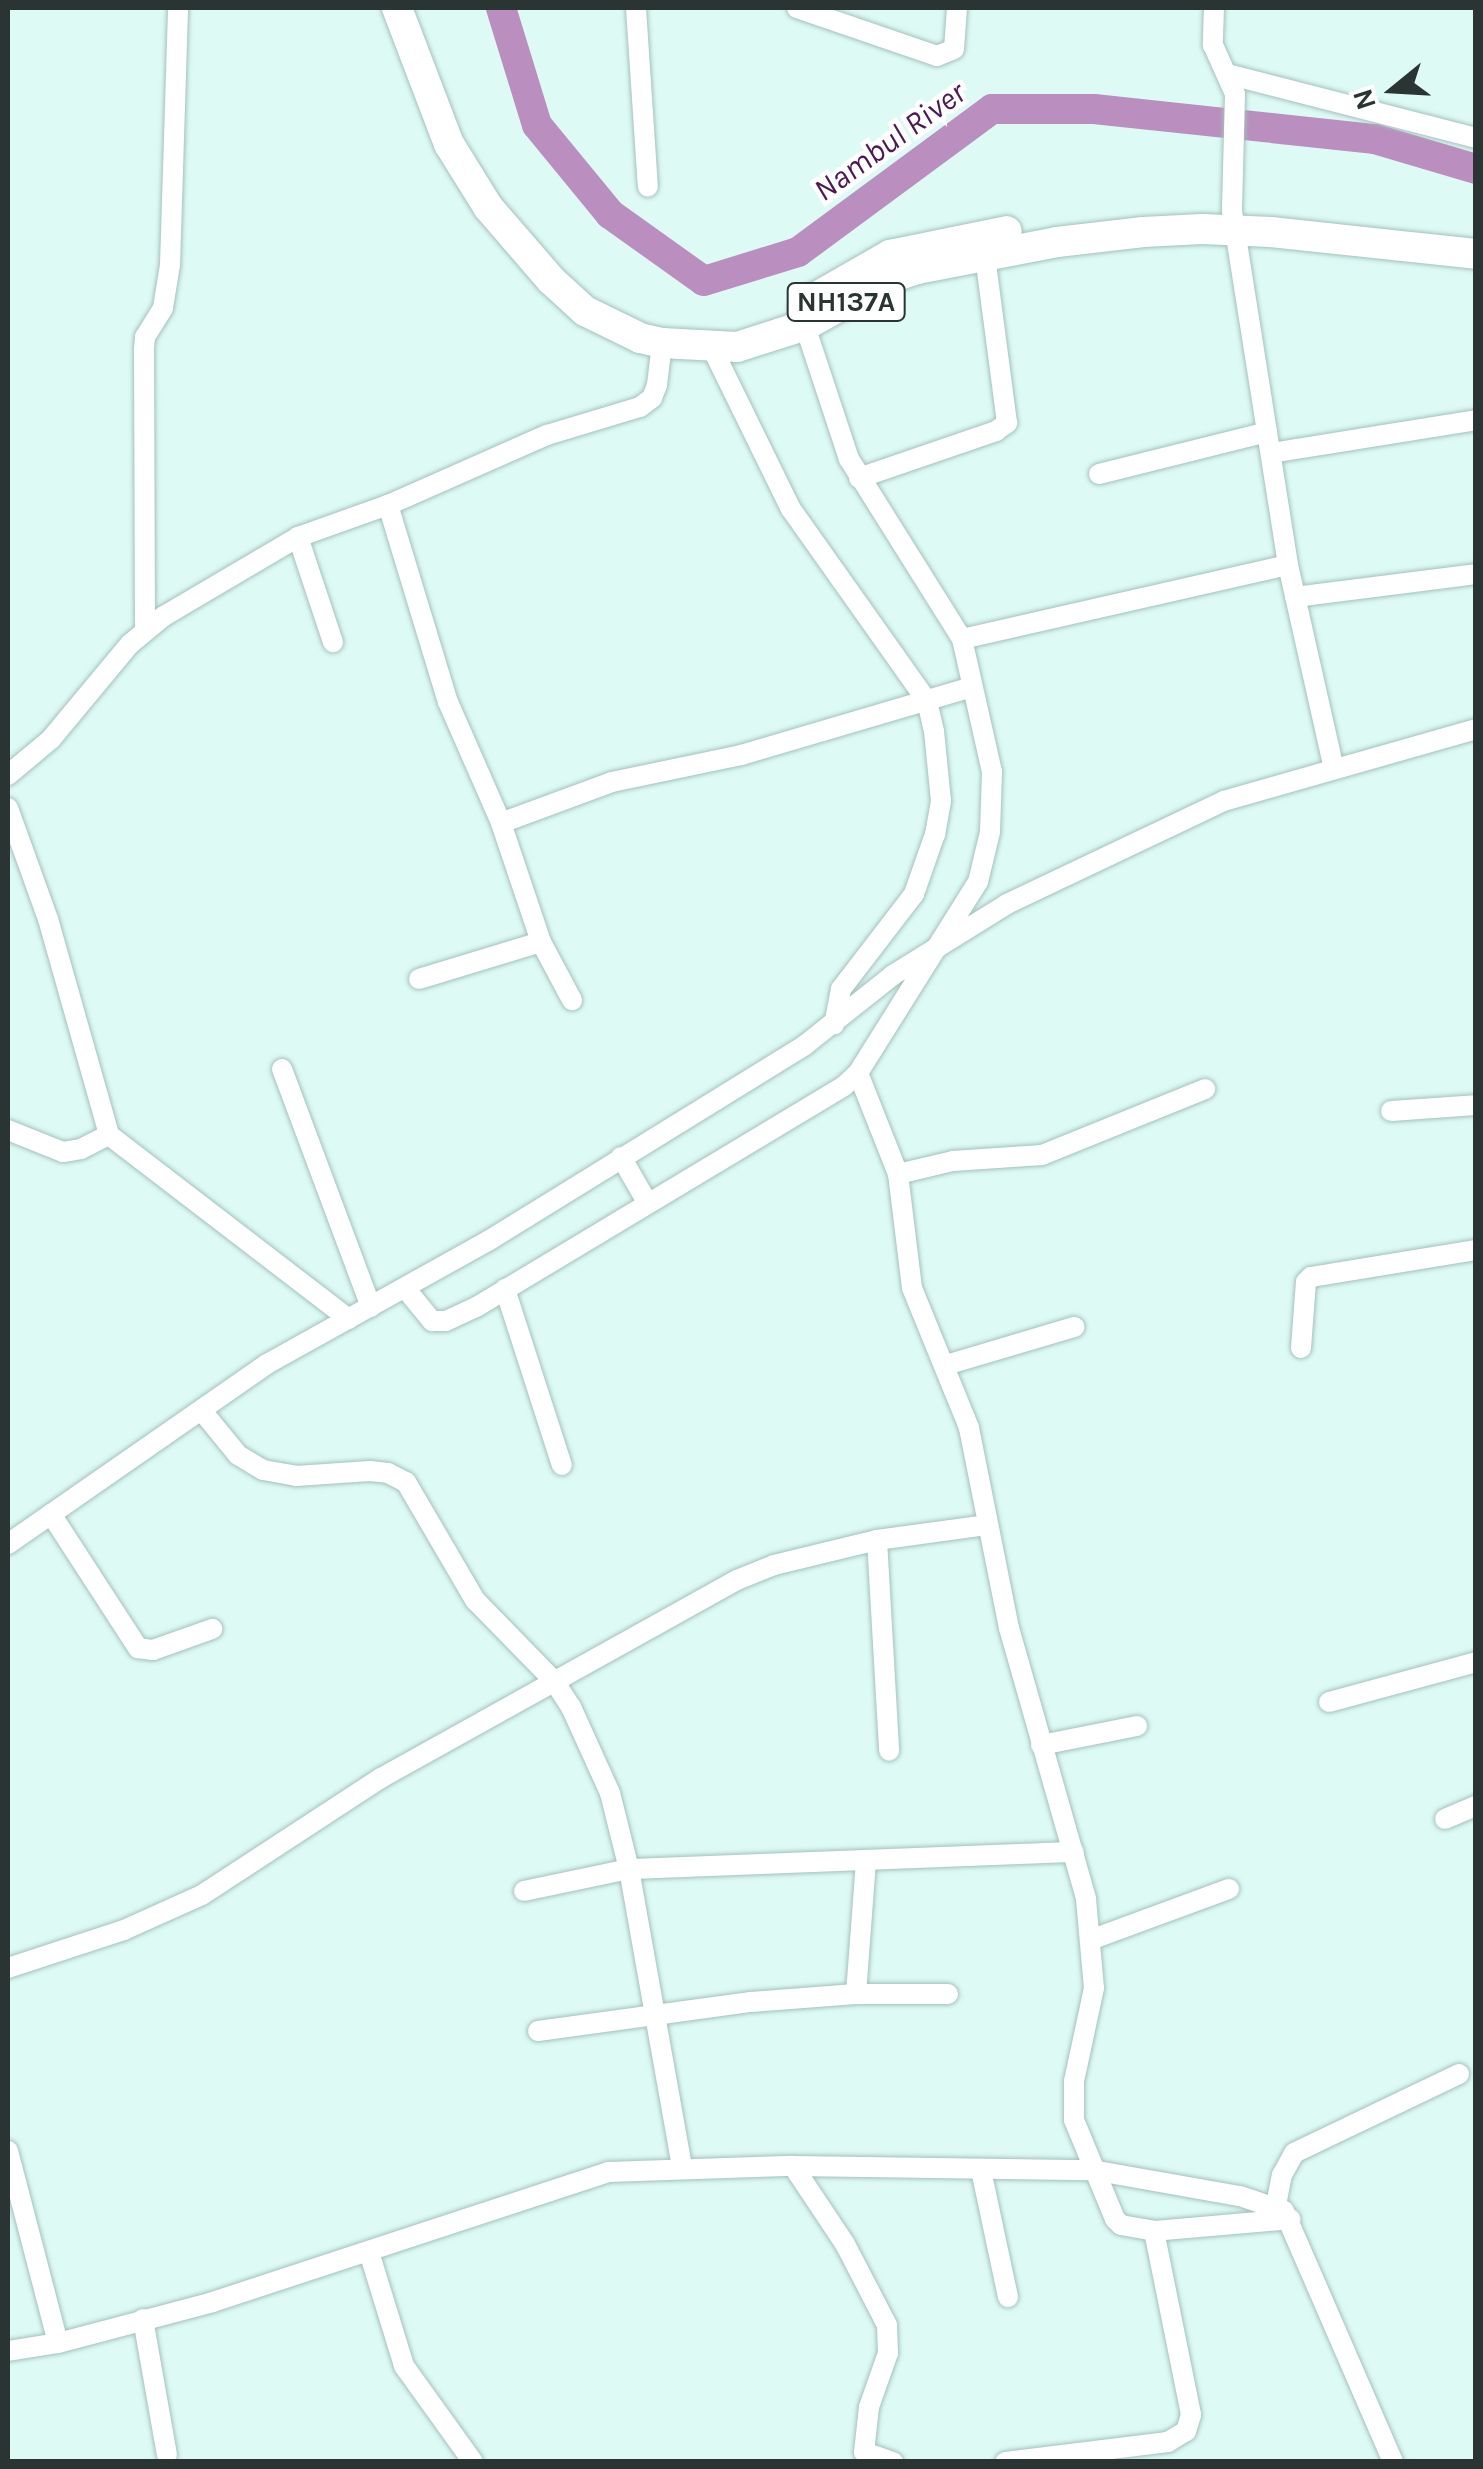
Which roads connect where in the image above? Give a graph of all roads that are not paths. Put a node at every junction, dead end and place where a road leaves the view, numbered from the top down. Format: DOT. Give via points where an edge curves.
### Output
graph roads {
  1 [pos="178,8"];
  2 [pos="397,8"];
  3 [pos="416,8"];
  4 [pos="636,8"];
  5 [pos="797,8"];
  6 [pos="958,8"];
  7 [pos="1214,8"];
  8 [pos="1231,84"];
  9 [pos="1476,138"];
  10 [pos="648,187"];
  11 [pos="1234,220"];
  12 [pos="1476,236"];
  13 [pos="1476,254"];
  14 [pos="986,255"];
  15 [pos="802,316"];
  16 [pos="662,343"];
  17 [pos="712,348"];
  18 [pos="1476,420"];
  19 [pos="1269,442"];
  20 [pos="1099,474"];
  21 [pos="859,478"];
  22 [pos="388,505"];
  23 [pos="298,536"];
  24 [pos="1288,565"];
  25 [pos="1476,574"];
  26 [pos="1295,597"];
  27 [pos="145,628"];
  28 [pos="962,639"];
  29 [pos="333,642"];
  30 [pos="972,687"];
  31 [pos="926,701"];
  32 [pos="1476,729"];
  33 [pos="1334,769"];
  34 [pos="8,775"];
  35 [pos="8,808"];
  36 [pos="500,823"];
  37 [pos="541,942"];
  38 [pos="942,943"];
  39 [pos="419,979"];
  40 [pos="572,1000"];
  41 [pos="834,1024"];
  42 [pos="282,1069"];
  43 [pos="858,1074"];
  44 [pos="1205,1089"];
  45 [pos="1476,1105"];
  46 [pos="1391,1110"];
  47 [pos="8,1130"];
  48 [pos="109,1134"];
  49 [pos="898,1174"];
  50 [pos="634,1178"];
  51 [pos="1476,1250"];
  52 [pos="505,1289"];
  53 [pos="408,1292"];
  54 [pos="370,1307"];
  55 [pos="349,1319"];
  56 [pos="1074,1327"];
  57 [pos="1301,1348"];
  58 [pos="946,1365"];
  59 [pos="202,1410"];
  60 [pos="562,1465"];
  61 [pos="51,1514"];
  62 [pos="986,1525"];
  63 [pos="877,1540"];
  64 [pos="8,1544"];
  65 [pos="212,1628"];
  66 [pos="1476,1662"];
  67 [pos="554,1681"];
  68 [pos="1329,1702"];
  69 [pos="1137,1726"];
  70 [pos="1060,1741"];
  71 [pos="889,1751"];
  72 [pos="1476,1806"];
  73 [pos="1446,1819"];
  74 [pos="1074,1852"];
  75 [pos="866,1860"];
  76 [pos="628,1868"];
  77 [pos="1229,1889"];
  78 [pos="524,1891"];
  79 [pos="1093,1939"];
  80 [pos="8,1968"];
  81 [pos="856,1994"];
  82 [pos="948,1994"];
  83 [pos="654,2014"];
  84 [pos="538,2031"];
  85 [pos="1458,2074"];
  86 [pos="8,2152"];
  87 [pos="793,2166"];
  88 [pos="682,2167"];
  89 [pos="981,2170"];
  90 [pos="1092,2170"];
  91 [pos="1283,2212"];
  92 [pos="1154,2231"];
  93 [pos="369,2252"];
  94 [pos="1008,2297"];
  95 [pos="143,2320"];
  96 [pos="58,2343"];
  97 [pos="8,2350"];
  98 [pos="168,2455"];
  99 [pos="864,2457"];
  100 [pos="473,2462"];
  101 [pos="893,2462"];
  102 [pos="1005,2462"];
  103 [pos="1393,2462"];
  1 -- 27 [label="street" via="170,265 163,308 144,349"];
  2 -- 16 [label="highway, NH137A" via="449,144 488,207 585,311"];
  3 -- 15 [label="highway, NH137A" via="453,107 494,180 596,296 688,327"];
  4 -- 10 [label="street"];
  5 -- 6 [label="street" via="937,56 954,49"];
  7 -- 8 [label="street" via="1213,45"];
  8 -- 9 [label="street"];
  8 -- 11 [label="street"];
  11 -- 12 [label="highway, NH137A"];
  11 -- 13 [label="highway, NH137A"];
  11 -- 14 [label="highway, NH137A"];
  11 -- 15 [label="highway, NH137A" via="1098,218 920,246 854,273"];
  11 -- 19 [label="street"];
  14 -- 15 [label="highway, NH137A" via="890,278"];
  14 -- 21 [label="street" via="1007,423"];
  15 -- 17 [label="highway, NH137A" via="737,347"];
  15 -- 21 [label="street"];
  16 -- 17 [label="highway, NH137A"];
  16 -- 22 [label="street" via="657,386 640,407 547,436"];
  17 -- 31 [label="street" via="800,523"];
  18 -- 19 [label="street"];
  19 -- 20 [label="street"];
  19 -- 24 [label="street"];
  21 -- 28 [label="street"];
  22 -- 23 [label="street"];
  22 -- 36 [label="street" via="448,702"];
  23 -- 27 [label="street"];
  23 -- 29 [label="street"];
  24 -- 26 [label="street"];
  24 -- 28 [label="street"];
  25 -- 26 [label="street"];
  26 -- 33 [label="street"];
  27 -- 34 [label="street" via="51,739"];
  28 -- 30 [label="street"];
  30 -- 31 [label="street"];
  30 -- 38 [label="street" via="992,772 990,832 978,882"];
  31 -- 36 [label="street" via="741,755 612,782"];
  31 -- 41 [label="street" via="939,760 935,834 899,919 841,989"];
  32 -- 33 [label="street"];
  33 -- 38 [label="street" via="1224,801 1007,904"];
  35 -- 48 [label="street" via="48,920"];
  36 -- 37 [label="street"];
  37 -- 39 [label="street"];
  37 -- 40 [label="street"];
  38 -- 41 [label="street"];
  38 -- 43 [label="street"];
  41 -- 50 [label="street"];
  42 -- 54 [label="street"];
  43 -- 49 [label="street"];
  43 -- 50 [label="street" via="754,1142"];
  44 -- 49 [label="street" via="1028,1159 954,1161"];
  45 -- 46 [label="street"];
  47 -- 48 [label="street" via="63,1152"];
  48 -- 55 [label="street"];
  49 -- 58 [label="street" via="912,1288"];
  50 -- 52 [label="street"];
  50 -- 53 [label="street"];
  51 -- 57 [label="street" via="1310,1277"];
  52 -- 53 [label="street" via="446,1321 432,1321"];
  52 -- 60 [label="street"];
  53 -- 54 [label="street"];
  54 -- 55 [label="street"];
  55 -- 59 [label="street" via="266,1364"];
  56 -- 58 [label="street"];
  58 -- 62 [label="street" via="969,1428"];
  59 -- 61 [label="street"];
  59 -- 67 [label="street" via="230,1447 263,1470 296,1476 370,1471 406,1482 475,1600"];
  61 -- 64 [label="street"];
  61 -- 65 [label="street" via="138,1648 153,1650"];
  62 -- 63 [label="street"];
  62 -- 70 [label="street"];
  63 -- 67 [label="street" via="737,1580"];
  63 -- 71 [label="street"];
  66 -- 68 [label="street"];
  67 -- 76 [label="street" via="594,1750"];
  67 -- 80 [label="street" via="382,1778 186,1904"];
  69 -- 70 [label="street"];
  70 -- 74 [label="street"];
  72 -- 73 [label="street"];
  74 -- 75 [label="street"];
  74 -- 79 [label="street"];
  75 -- 76 [label="street"];
  75 -- 81 [label="street"];
  76 -- 78 [label="street"];
  76 -- 83 [label="street"];
  77 -- 79 [label="street"];
  79 -- 90 [label="street" via="1094,1988 1072,2100"];
  81 -- 82 [label="street"];
  81 -- 83 [label="street"];
  83 -- 84 [label="street"];
  83 -- 88 [label="street"];
  85 -- 91 [label="street" via="1301,2149 1284,2170"];
  86 -- 96 [label="street"];
  87 -- 88 [label="street"];
  87 -- 89 [label="street"];
  87 -- 99 [label="street" via="887,2325 888,2353 868,2407"];
  88 -- 93 [label="street" via="576,2179"];
  89 -- 90 [label="street"];
  89 -- 94 [label="street"];
  90 -- 91 [label="street"];
  90 -- 92 [label="street" via="1117,2222"];
  91 -- 92 [label="street"];
  91 -- 103 [label="street"];
  92 -- 102 [label="street" via="1187,2388 1186,2431 1147,2447"];
  93 -- 95 [label="street"];
  93 -- 100 [label="street" via="404,2366"];
  95 -- 96 [label="street"];
  95 -- 98 [label="street"];
  96 -- 97 [label="street"];
  99 -- 101 [label="street"];
}
